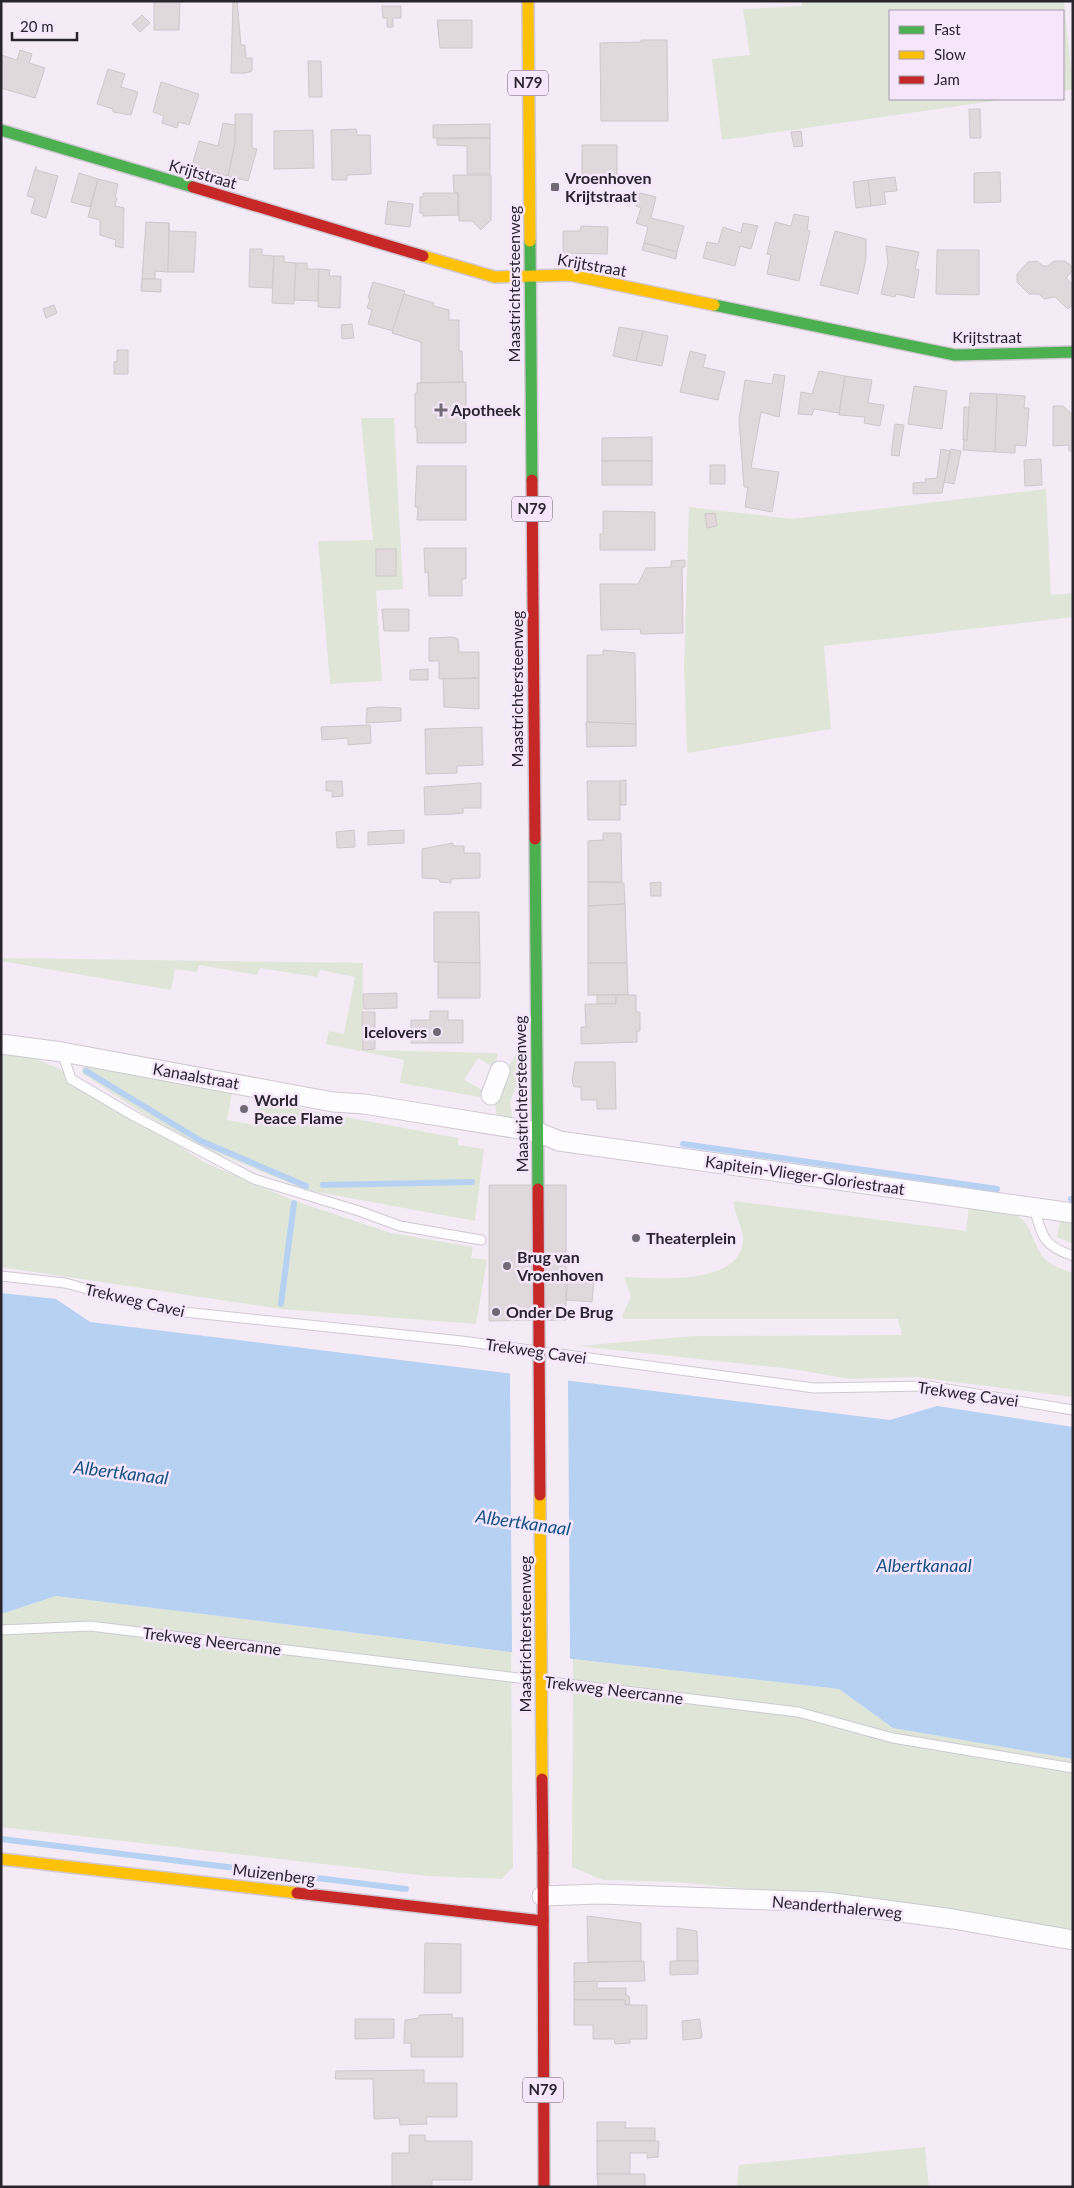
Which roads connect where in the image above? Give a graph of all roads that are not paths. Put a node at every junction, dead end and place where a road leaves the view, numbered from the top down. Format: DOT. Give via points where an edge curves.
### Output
graph roads {
  1 [pos="528,1"];
  2 [pos="1,130"];
  3 [pos="530,276"];
  4 [pos="1073,352"];
  5 [pos="1,1044"];
  6 [pos="62,1052"];
  7 [pos="500,1071"];
  8 [pos="491,1095"];
  9 [pos="538,1132"];
  10 [pos="1034,1208"];
  11 [pos="1073,1213"];
  12 [pos="481,1240"];
  13 [pos="1073,1256"];
  14 [pos="1,1276"];
  15 [pos="1073,1410"];
  16 [pos="1,1630"];
  17 [pos="1073,1768"];
  18 [pos="1,1859"];
  19 [pos="542,1896"];
  20 [pos="543,1921"];
  21 [pos="1073,1940"];
  22 [pos="544,2187"];
  1 -- 3 [label="main road, Maastrichtersteenweg / N79"];
  2 -- 3 [label="main road, Krijtstraat" via="495,276"];
  3 -- 4 [label="main road, Krijtstraat" via="549,273 570,275 955,355"];
  3 -- 9 [label="main road, Maastrichtersteenweg / N79"];
  5 -- 6 [label="street, Kanaalstraat"];
  6 -- 9 [label="street, Kanaalstraat" via="333,1102 364,1104"];
  6 -- 12 [label="lane" via="70,1079 254,1179 400,1226"];
  7 -- 8 [label="street"];
  9 -- 10 [label="street, Kapitein-Vlieger-Gloriestraat" via="559,1141"];
  9 -- 19 [label="main road, Maastrichtersteenweg / N79, bridge"];
  10 -- 11 [label="street, Kapitein-Vlieger-Gloriestraat"];
  10 -- 13 [label="lane" via="1043,1238 1056,1250"];
  14 -- 15 [label="lane, Trekweg Cavei" via="65,1283 166,1310 462,1341 814,1388 928,1386"];
  16 -- 17 [label="lane, Trekweg Neercanne" via="90,1626 798,1712 893,1738"];
  18 -- 20 [label="main road, Muizenberg"];
  19 -- 20 [label="main road, Maastrichtersteenweg / N79"];
  19 -- 21 [label="street, Neanderthalerweg" via="599,1894 826,1902 953,1919"];
  20 -- 22 [label="main road, Maastrichtersteenweg / N79"];
}
